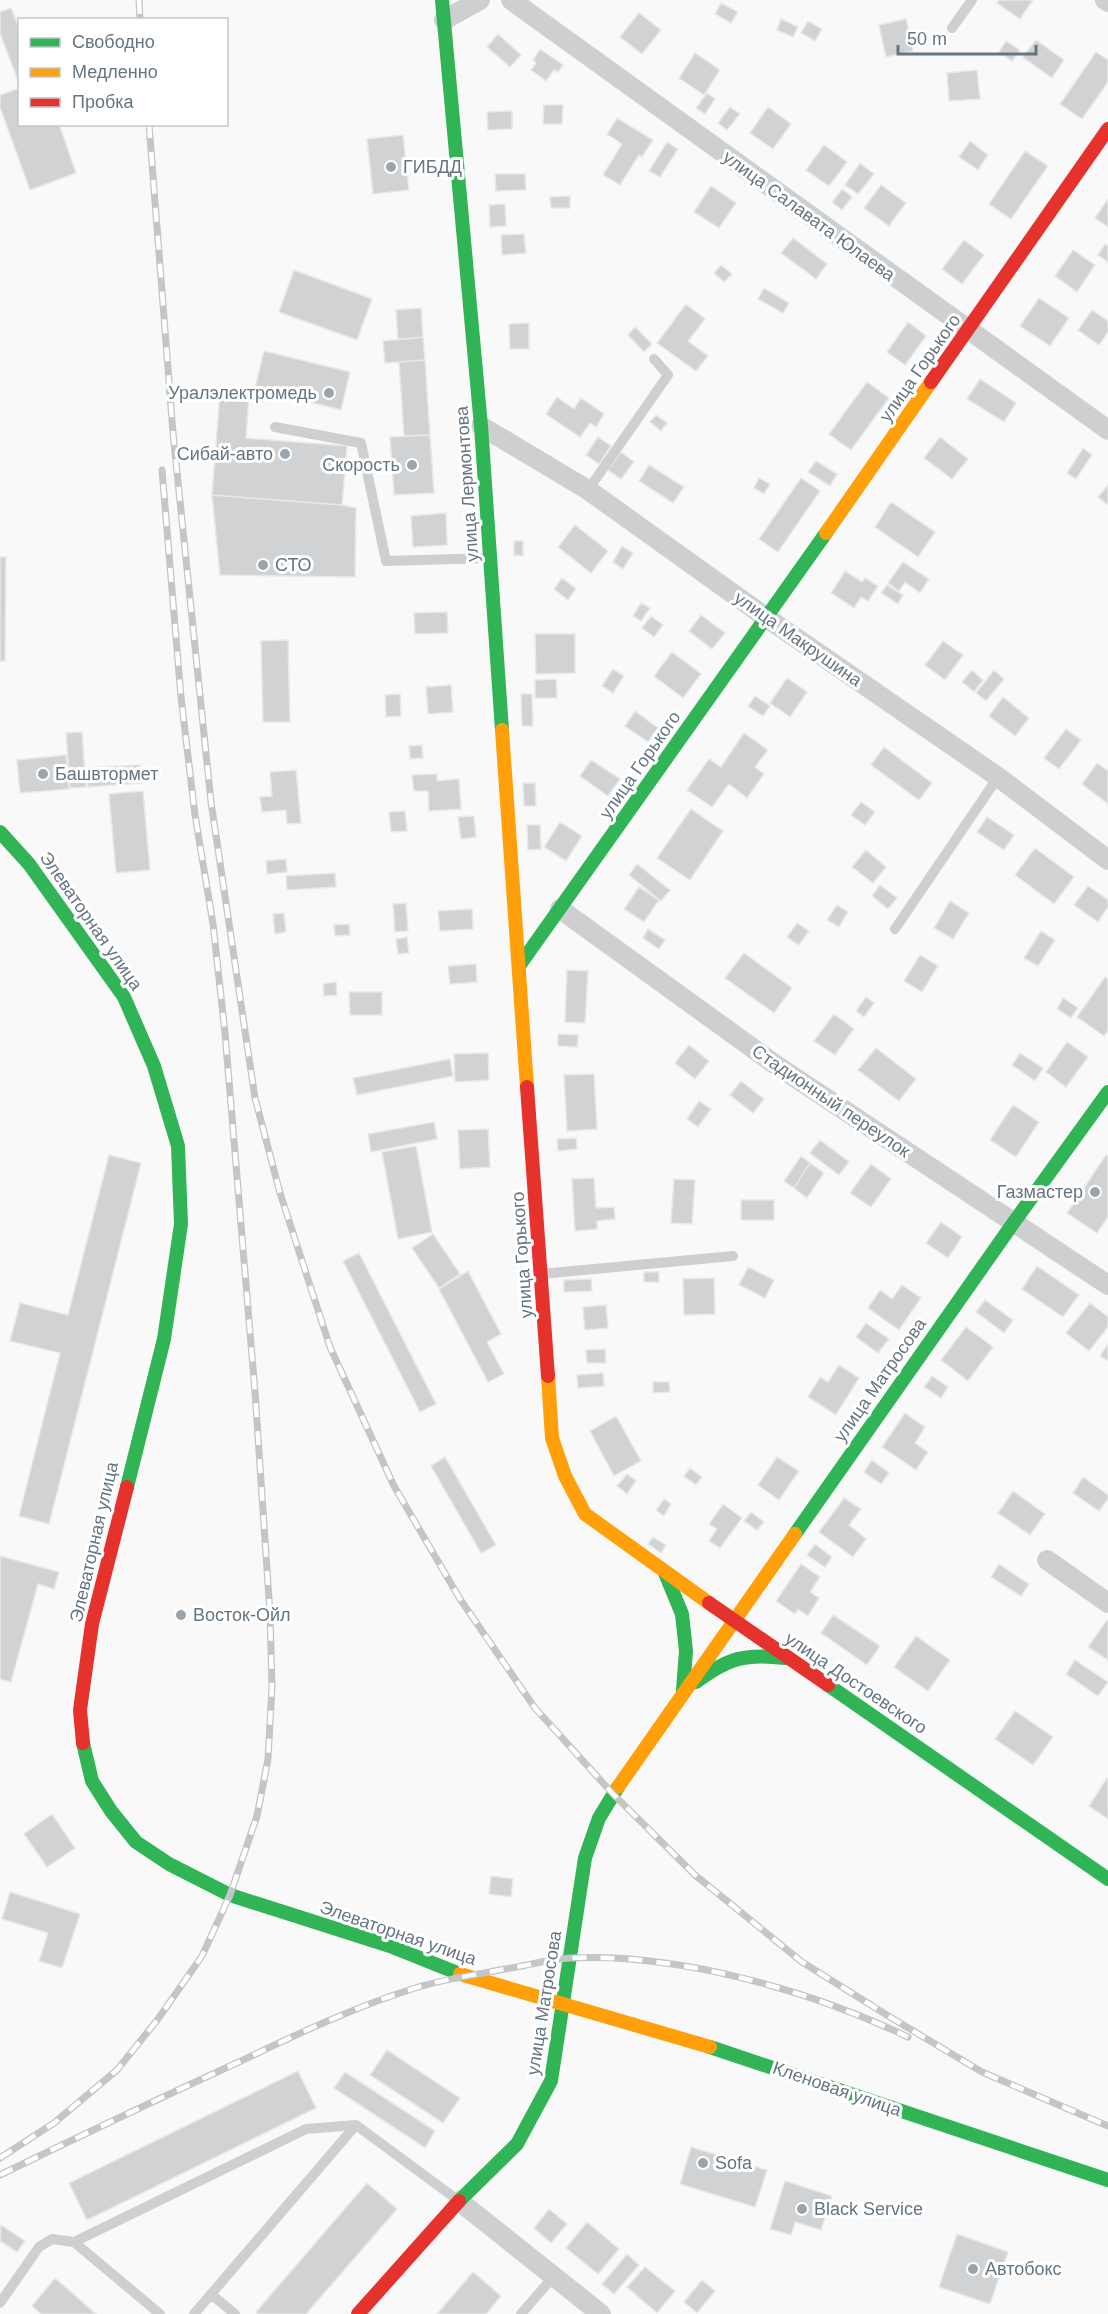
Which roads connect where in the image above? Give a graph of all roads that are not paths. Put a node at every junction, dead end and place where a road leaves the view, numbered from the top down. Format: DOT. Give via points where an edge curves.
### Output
graph roads {
  1 [pos="442,0"];
  2 [pos="480,0"];
  3 [pos="512,0"];
  4 [pos="972,0"];
  5 [pos="444,20"];
  6 [pos="952,28"];
  7 [pos="1108,129"];
  8 [pos="968,331"];
  9 [pos="654,359"];
  10 [pos="481,426"];
  11 [pos="275,427"];
  12 [pos="1108,430"];
  13 [pos="588,490"];
  14 [pos="490,558"];
  15 [pos="767,618"];
  16 [pos="998,777"];
  17 [pos="0,832"];
  18 [pos="1108,860"];
  19 [pos="560,909"];
  20 [pos="895,929"];
  21 [pos="519,966"];
  22 [pos="1108,1092"];
  23 [pos="1014,1222"];
  24 [pos="733,1256"];
  25 [pos="541,1274"];
  26 [pos="1108,1285"];
  27 [pos="585,1514"];
  28 [pos="1047,1560"];
  29 [pos="664,1572"];
  30 [pos="1108,1603"];
  31 [pos="733,1620"];
  32 [pos="789,1659"];
  33 [pos="683,1691"];
  34 [pos="1108,1879"];
  35 [pos="563,2004"];
  36 [pos="356,2125"];
  37 [pos="1108,2180"];
  38 [pos="459,2201"];
  39 [pos="74,2242"];
  40 [pos="554,2276"];
  41 [pos="212,2294"];
  42 [pos="0,2303"];
  43 [pos="594,2312"];
  44 [pos="159,2314"];
  45 [pos="194,2314"];
  46 [pos="235,2314"];
  47 [pos="358,2314"];
  48 [pos="521,2314"];
  1 -- 5 [label="main road, улица Лермонтова"];
  2 -- 5 [label="street"];
  3 -- 8 [label="street, улица Салавата Юлаева"];
  4 -- 6 [label="lane"];
  5 -- 10 [label="main road, улица Лермонтова"];
  7 -- 8 [label="main road, улица Горького"];
  8 -- 12 [label="street, улица Салавата Юлаева"];
  8 -- 15 [label="main road, улица Горького"];
  9 -- 13 [label="lane" via="668,375"];
  10 -- 13 [label="street, улица Макрушина"];
  10 -- 14 [label="main road, улица Лермонтова"];
  11 -- 14 [label="lane" via="361,443 386,561"];
  13 -- 15 [label="street, улица Макрушина"];
  14 -- 21 [label="main road, улица Лермонтова"];
  15 -- 16 [label="street, улица Макрушина"];
  15 -- 19 [label="main road, улица Горького"];
  16 -- 18 [label="street, улица Макрушина"];
  16 -- 20 [label="lane"];
  17 -- 35 [label="main road, Элеваторная улица" via="29,864 124,997 154,1066 178,1146 181,1224 164,1339 95,1612 85,1669 80,1710 84,1749 93,1781 136,1842 230,1895 390,1946 465,1976"];
  19 -- 21 [label="main road, улица Горького"];
  19 -- 23 [label="street, Стадионный переулок" via="776,1065"];
  21 -- 25 [label="main road, улица Горького"];
  22 -- 23 [label="main road, улица Матросова"];
  23 -- 26 [label="street, Стадионный переулок"];
  23 -- 31 [label="main road, улица Матросова"];
  24 -- 25 [label="lane"];
  25 -- 27 [label="main road, улица Горького" via="552,1438 565,1476"];
  27 -- 29 [label="main road, улица Достоевского"];
  28 -- 30 [label="street"];
  29 -- 31 [label="main road, улица Достоевского"];
  29 -- 33 [label="main road" via="682,1614 686,1652"];
  31 -- 32 [label="main road, улица Достоевского"];
  31 -- 33 [label="main road, улица Матросова"];
  32 -- 33 [label="main road, улица Матросова" via="754,1654 721,1663"];
  32 -- 34 [label="main road, улица Достоевского"];
  33 -- 35 [label="main road, улица Матросова" via="599,1818 585,1858"];
  35 -- 37 [label="main road, Кленовая улица" via="695,2042"];
  35 -- 38 [label="main road, улица Матросова" via="551,2081 537,2110 517,2144"];
  36 -- 38 [label="lane"];
  36 -- 39 [label="lane" via="306,2129"];
  36 -- 41 [label="lane"];
  38 -- 40 [label="street"];
  38 -- 47 [label="main road, улица Матросова"];
  39 -- 42 [label="lane" via="52,2239 39,2247"];
  39 -- 44 [label="lane"];
  40 -- 43 [label="street"];
  40 -- 48 [label="lane"];
  41 -- 45 [label="lane"];
  41 -- 46 [label="lane"];
}
